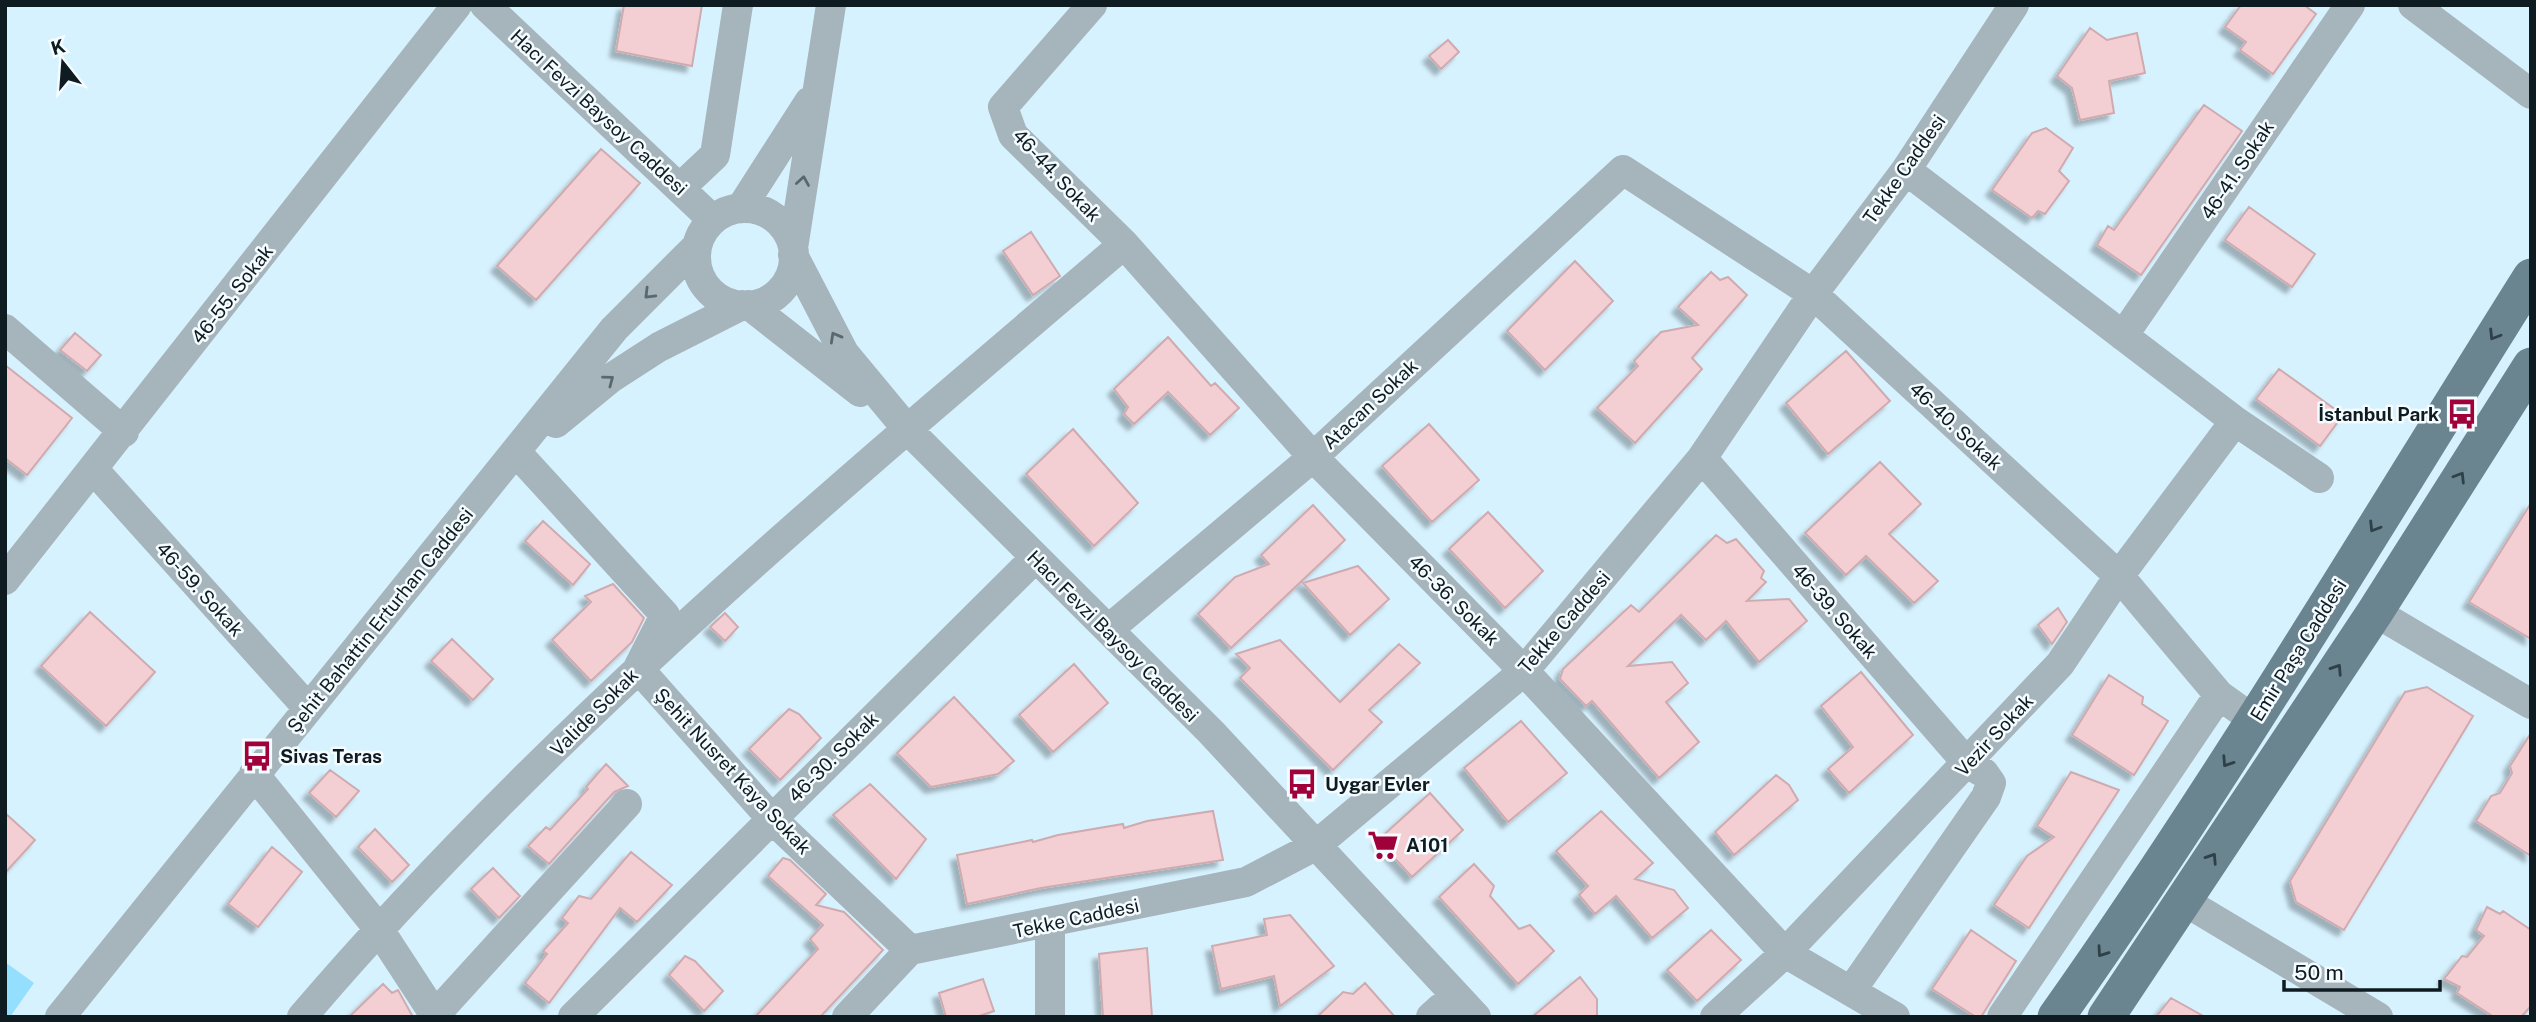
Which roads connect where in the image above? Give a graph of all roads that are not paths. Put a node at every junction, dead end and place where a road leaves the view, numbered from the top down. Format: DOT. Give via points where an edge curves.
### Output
graph roads {
  1 [pos="457,5"];
  2 [pos="485,5"];
  3 [pos="738,5"];
  4 [pos="831,5"];
  5 [pos="1092,5"];
  6 [pos="2014,5"];
  7 [pos="2350,5"];
  8 [pos="2413,5"];
  9 [pos="818,86"];
  10 [pos="2531,94"];
  11 [pos="1623,170"];
  12 [pos="1906,170"];
  13 [pos="680,188"];
  14 [pos="741,208"];
  15 [pos="713,220"];
  16 [pos="1124,244"];
  17 [pos="697,246"];
  18 [pos="793,252"];
  19 [pos="2531,277"];
  20 [pos="1813,294"];
  21 [pos="746,305"];
  22 [pos="5,329"];
  23 [pos="2123,336"];
  24 [pos="2531,366"];
  25 [pos="2235,421"];
  26 [pos="907,429"];
  27 [pos="124,432"];
  28 [pos="517,453"];
  29 [pos="1313,457"];
  30 [pos="1702,458"];
  31 [pos="94,470"];
  32 [pos="2319,478"];
  33 [pos="1034,559"];
  34 [pos="2119,576"];
  35 [pos="5,580"];
  36 [pos="2375,612"];
  37 [pos="1109,629"];
  38 [pos="638,668"];
  39 [pos="1524,671"];
  40 [pos="2219,695"];
  41 [pos="2531,704"];
  42 [pos="307,707"];
  43 [pos="2254,720"];
  44 [pos="1968,764"];
  45 [pos="254,774"];
  46 [pos="627,804"];
  47 [pos="771,818"];
  48 [pos="1315,846"];
  49 [pos="2184,901"];
  50 [pos="1051,923"];
  51 [pos="378,928"];
  52 [pos="910,950"];
  53 [pos="1785,953"];
  54 [pos="1851,991"];
  55 [pos="1440,1014"];
  56 [pos="435,1016"];
  57 [pos="60,1017"];
  58 [pos="302,1017"];
  59 [pos="573,1017"];
  60 [pos="848,1017"];
  61 [pos="1050,1017"];
  62 [pos="1476,1017"];
  63 [pos="1715,1017"];
  64 [pos="1895,1017"];
  65 [pos="2003,1017"];
  66 [pos="2056,1017"];
  67 [pos="2106,1017"];
  68 [pos="2378,1017"];
  1 -- 27 [label="street, 46-55. Sokak"];
  2 -- 13 [label="street, Hacı Fevzi Baysoy Caddesi"];
  3 -- 13 [label="street" via="715,155"];
  4 -- 9 [label="street"];
  5 -- 16 [label="street, 46-44. Sokak" via="1003,107 1013,135"];
  6 -- 12 [label="street, Tekke Caddesi"];
  7 -- 23 [label="street, 46-41. Sokak"];
  8 -- 10 [label="street"];
  9 -- 14 [label="street"];
  18 -- 9 [label="street, one-way"];
  11 -- 20 [label="street, 46-40. Sokak"];
  11 -- 29 [label="street, Atacan Sokak"];
  12 -- 20 [label="street, Tekke Caddesi"];
  12 -- 23 [label="street"];
  13 -- 15 [label="street, Hacı Fevzi Baysoy Caddesi"];
  14 -- 15 [label="street"];
  14 -- 18 [label="street" via="776,220 787,233"];
  15 -- 17 [label="street"];
  16 -- 26 [label="street, Valide Sokak"];
  16 -- 29 [label="street, 46-36. Sokak"];
  17 -- 21 [label="street" via="697,268 704,284 723,301"];
  17 -- 28 [label="street, Şehit Bahattin Erturhan Caddesi, one-way" via="614,329"];
  18 -- 21 [label="street" via="790,274 780,290 766,301"];
  26 -- 18 [label="street, Hacı Fevzi Baysoy Caddesi, one-way" via="844,353"];
  19 -- 43 [label="main road, Emir Paşa Caddesi, one-way"];
  20 -- 30 [label="street, Tekke Caddesi"];
  20 -- 34 [label="street, 46-40. Sokak"];
  21 -- 26 [label="street, Hacı Fevzi Baysoy Caddesi"];
  28 -- 21 [label="street, Şehit Bahattin Erturhan Caddesi, one-way" via="611,378 659,347"];
  22 -- 27 [label="street"];
  23 -- 25 [label="street"];
  36 -- 24 [label="main road, one-way"];
  25 -- 32 [label="street"];
  25 -- 34 [label="street, Vezir Sokak"];
  26 -- 33 [label="street, Hacı Fevzi Baysoy Caddesi"];
  26 -- 38 [label="street, Valide Sokak"];
  27 -- 31 [label="street, 46-55. Sokak"];
  28 -- 38 [label="street" via="665,615"];
  28 -- 42 [label="street, Şehit Bahattin Erturhan Caddesi"];
  29 -- 37 [label="street, Atacan Sokak"];
  29 -- 39 [label="street, 46-36. Sokak"];
  30 -- 39 [label="street, Tekke Caddesi"];
  30 -- 44 [label="street, 46-39. Sokak"];
  31 -- 35 [label="street, 46-55. Sokak"];
  31 -- 42 [label="street, 46-59. Sokak"];
  33 -- 37 [label="street, Hacı Fevzi Baysoy Caddesi"];
  33 -- 47 [label="street, 46-30. Sokak"];
  34 -- 40 [label="street, 46-40. Sokak"];
  34 -- 44 [label="street, Vezir Sokak" via="2060,664"];
  36 -- 41 [label="street"];
  49 -- 36 [label="main road, one-way"];
  37 -- 48 [label="street, Hacı Fevzi Baysoy Caddesi"];
  38 -- 47 [label="street, Şehit Nusret Kaya Sokak"];
  38 -- 51 [label="street, Valide Sokak"];
  39 -- 48 [label="street, Tekke Caddesi"];
  39 -- 53 [label="street, 46-36. Sokak"];
  40 -- 43 [label="street, 46-40. Sokak"];
  40 -- 65 [label="street"];
  42 -- 45 [label="street, Şehit Bahattin Erturhan Caddesi"];
  43 -- 66 [label="main road, Emir Paşa Caddesi, one-way"];
  44 -- 53 [label="street, Vezir Sokak"];
  44 -- 54 [label="street, 46-39. Sokak" via="1991,783 1986,797"];
  45 -- 51 [label="street"];
  45 -- 57 [label="street, Şehit Bahattin Erturhan Caddesi"];
  46 -- 56 [label="street"];
  47 -- 52 [label="street, Şehit Nusret Kaya Sokak"];
  47 -- 59 [label="street, 46-30. Sokak"];
  48 -- 50 [label="street, Tekke Caddesi" via="1246,882"];
  48 -- 55 [label="street, Hacı Fevzi Baysoy Caddesi"];
  48 -- 62 [label="street, Hacı Fevzi Baysoy Caddesi"];
  49 -- 67 [label="main road"];
  49 -- 68 [label="street"];
  50 -- 52 [label="street, Tekke Caddesi"];
  50 -- 61 [label="street"];
  51 -- 56 [label="street"];
  51 -- 58 [label="street, Valide Sokak"];
  52 -- 60 [label="street"];
  53 -- 54 [label="street, 46-36. Sokak"];
  53 -- 63 [label="street, Vezir Sokak"];
  54 -- 64 [label="street, 46-36. Sokak"];
}
